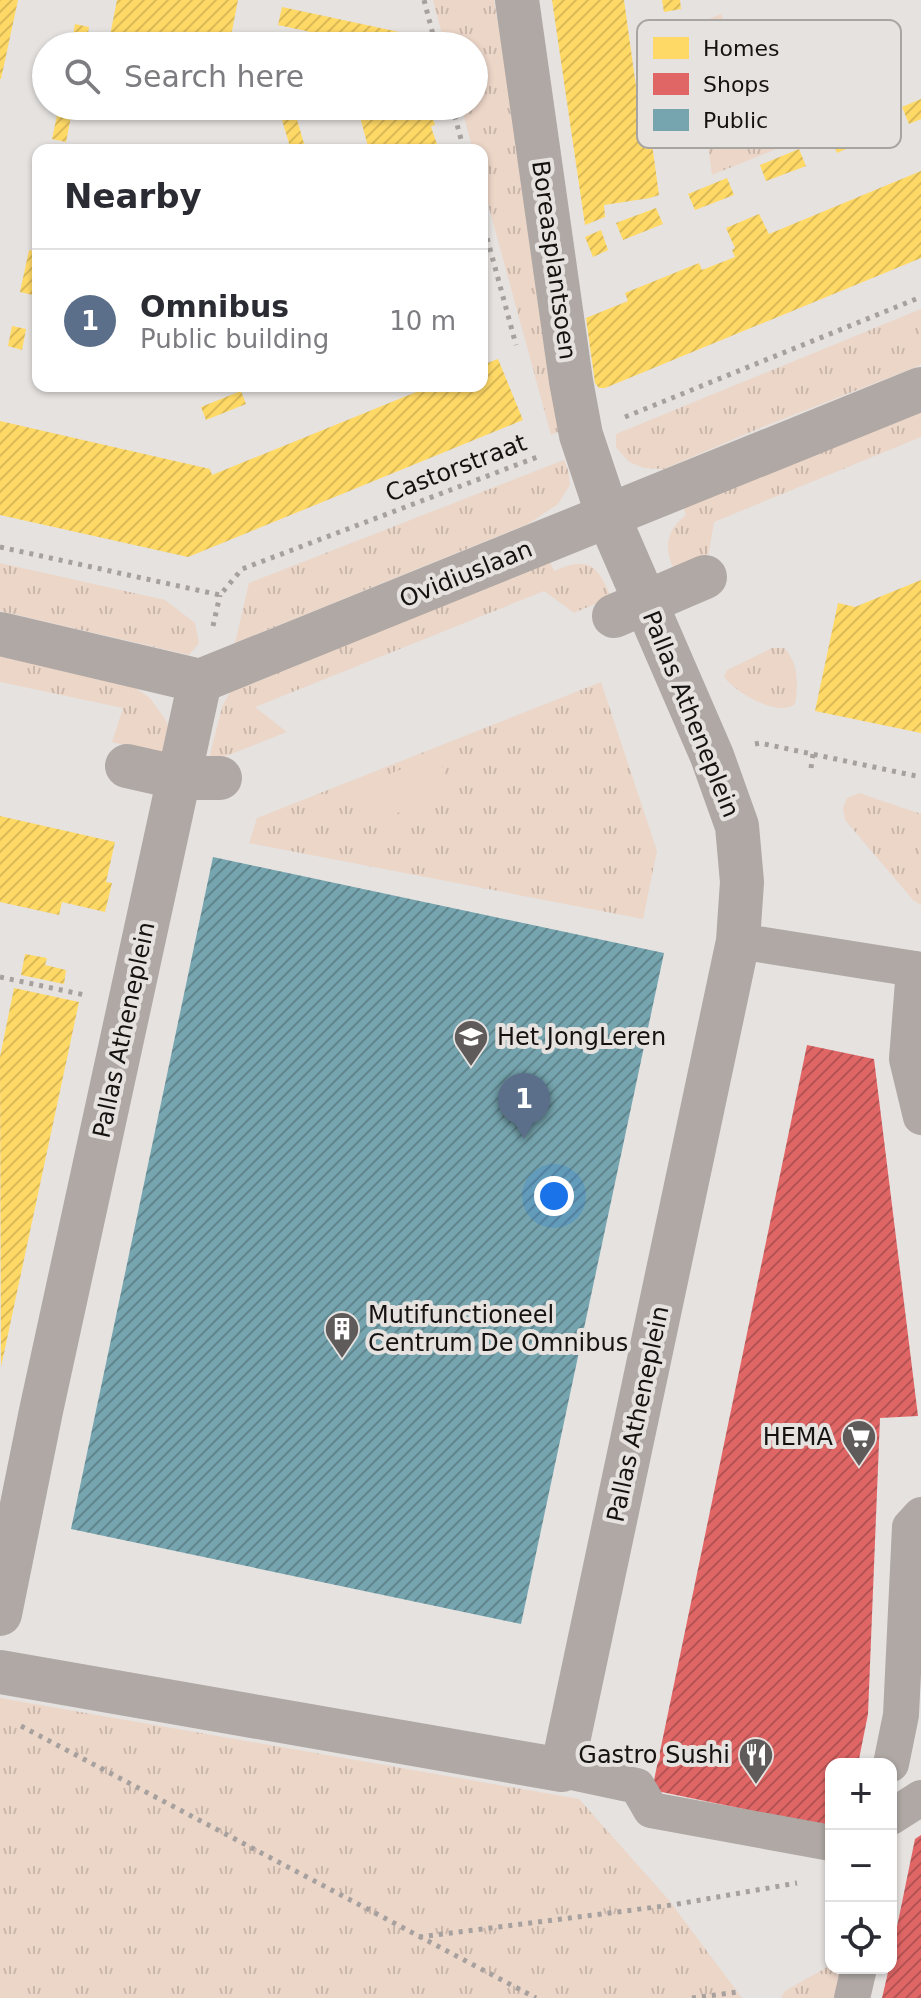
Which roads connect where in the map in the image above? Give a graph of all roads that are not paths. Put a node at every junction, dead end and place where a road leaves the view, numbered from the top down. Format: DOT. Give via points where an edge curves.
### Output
graph roads {
  1 [pos="517,0"];
  2 [pos="921,389"];
  3 [pos="608,516"];
  4 [pos="705,577"];
  5 [pos="630,609"];
  6 [pos="0,634"];
  7 [pos="200,681"];
  8 [pos="127,766"];
  9 [pos="200,778"];
  10 [pos="738,941"];
  11 [pos="917,969"];
  12 [pos="921,1117"];
  13 [pos="921,1515"];
  14 [pos="0,1614"];
  15 [pos="0,1672"];
  16 [pos="892,1758"];
  17 [pos="562,1770"];
  18 [pos="921,1798"];
  19 [pos="897,1813"];
  20 [pos="825,1842"];
  21 [pos="858,1974"];
  22 [pos="852,1998"];
  1 -- 3 [label="street, Boreasplantsoen" via="571,381 581,435"];
  2 -- 3 [label="street, Ovidiuslaan"];
  3 -- 5 [label="street, Pallas Atheneplein"];
  3 -- 7 [label="street, Ovidiuslaan"];
  4 -- 5 [label="street"];
  5 -- 10 [label="street, Pallas Atheneplein" via="712,756 737,826 742,882"];
  6 -- 7 [label="street"];
  7 -- 9 [label="street, Pallas Atheneplein"];
  8 -- 9 [label="street"];
  9 -- 14 [label="street, Pallas Atheneplein" via="130,1004"];
  10 -- 11 [label="street"];
  10 -- 17 [label="street, Pallas Atheneplein"];
  11 -- 12 [label="street" via="907,1059"];
  13 -- 16 [label="street" via="910,1527 901,1715"];
  15 -- 17 [label="street"];
  17 -- 20 [label="street" via="637,1786 651,1810"];
  18 -- 19 [label="street"];
  21 -- 22 [label="street"];
}
